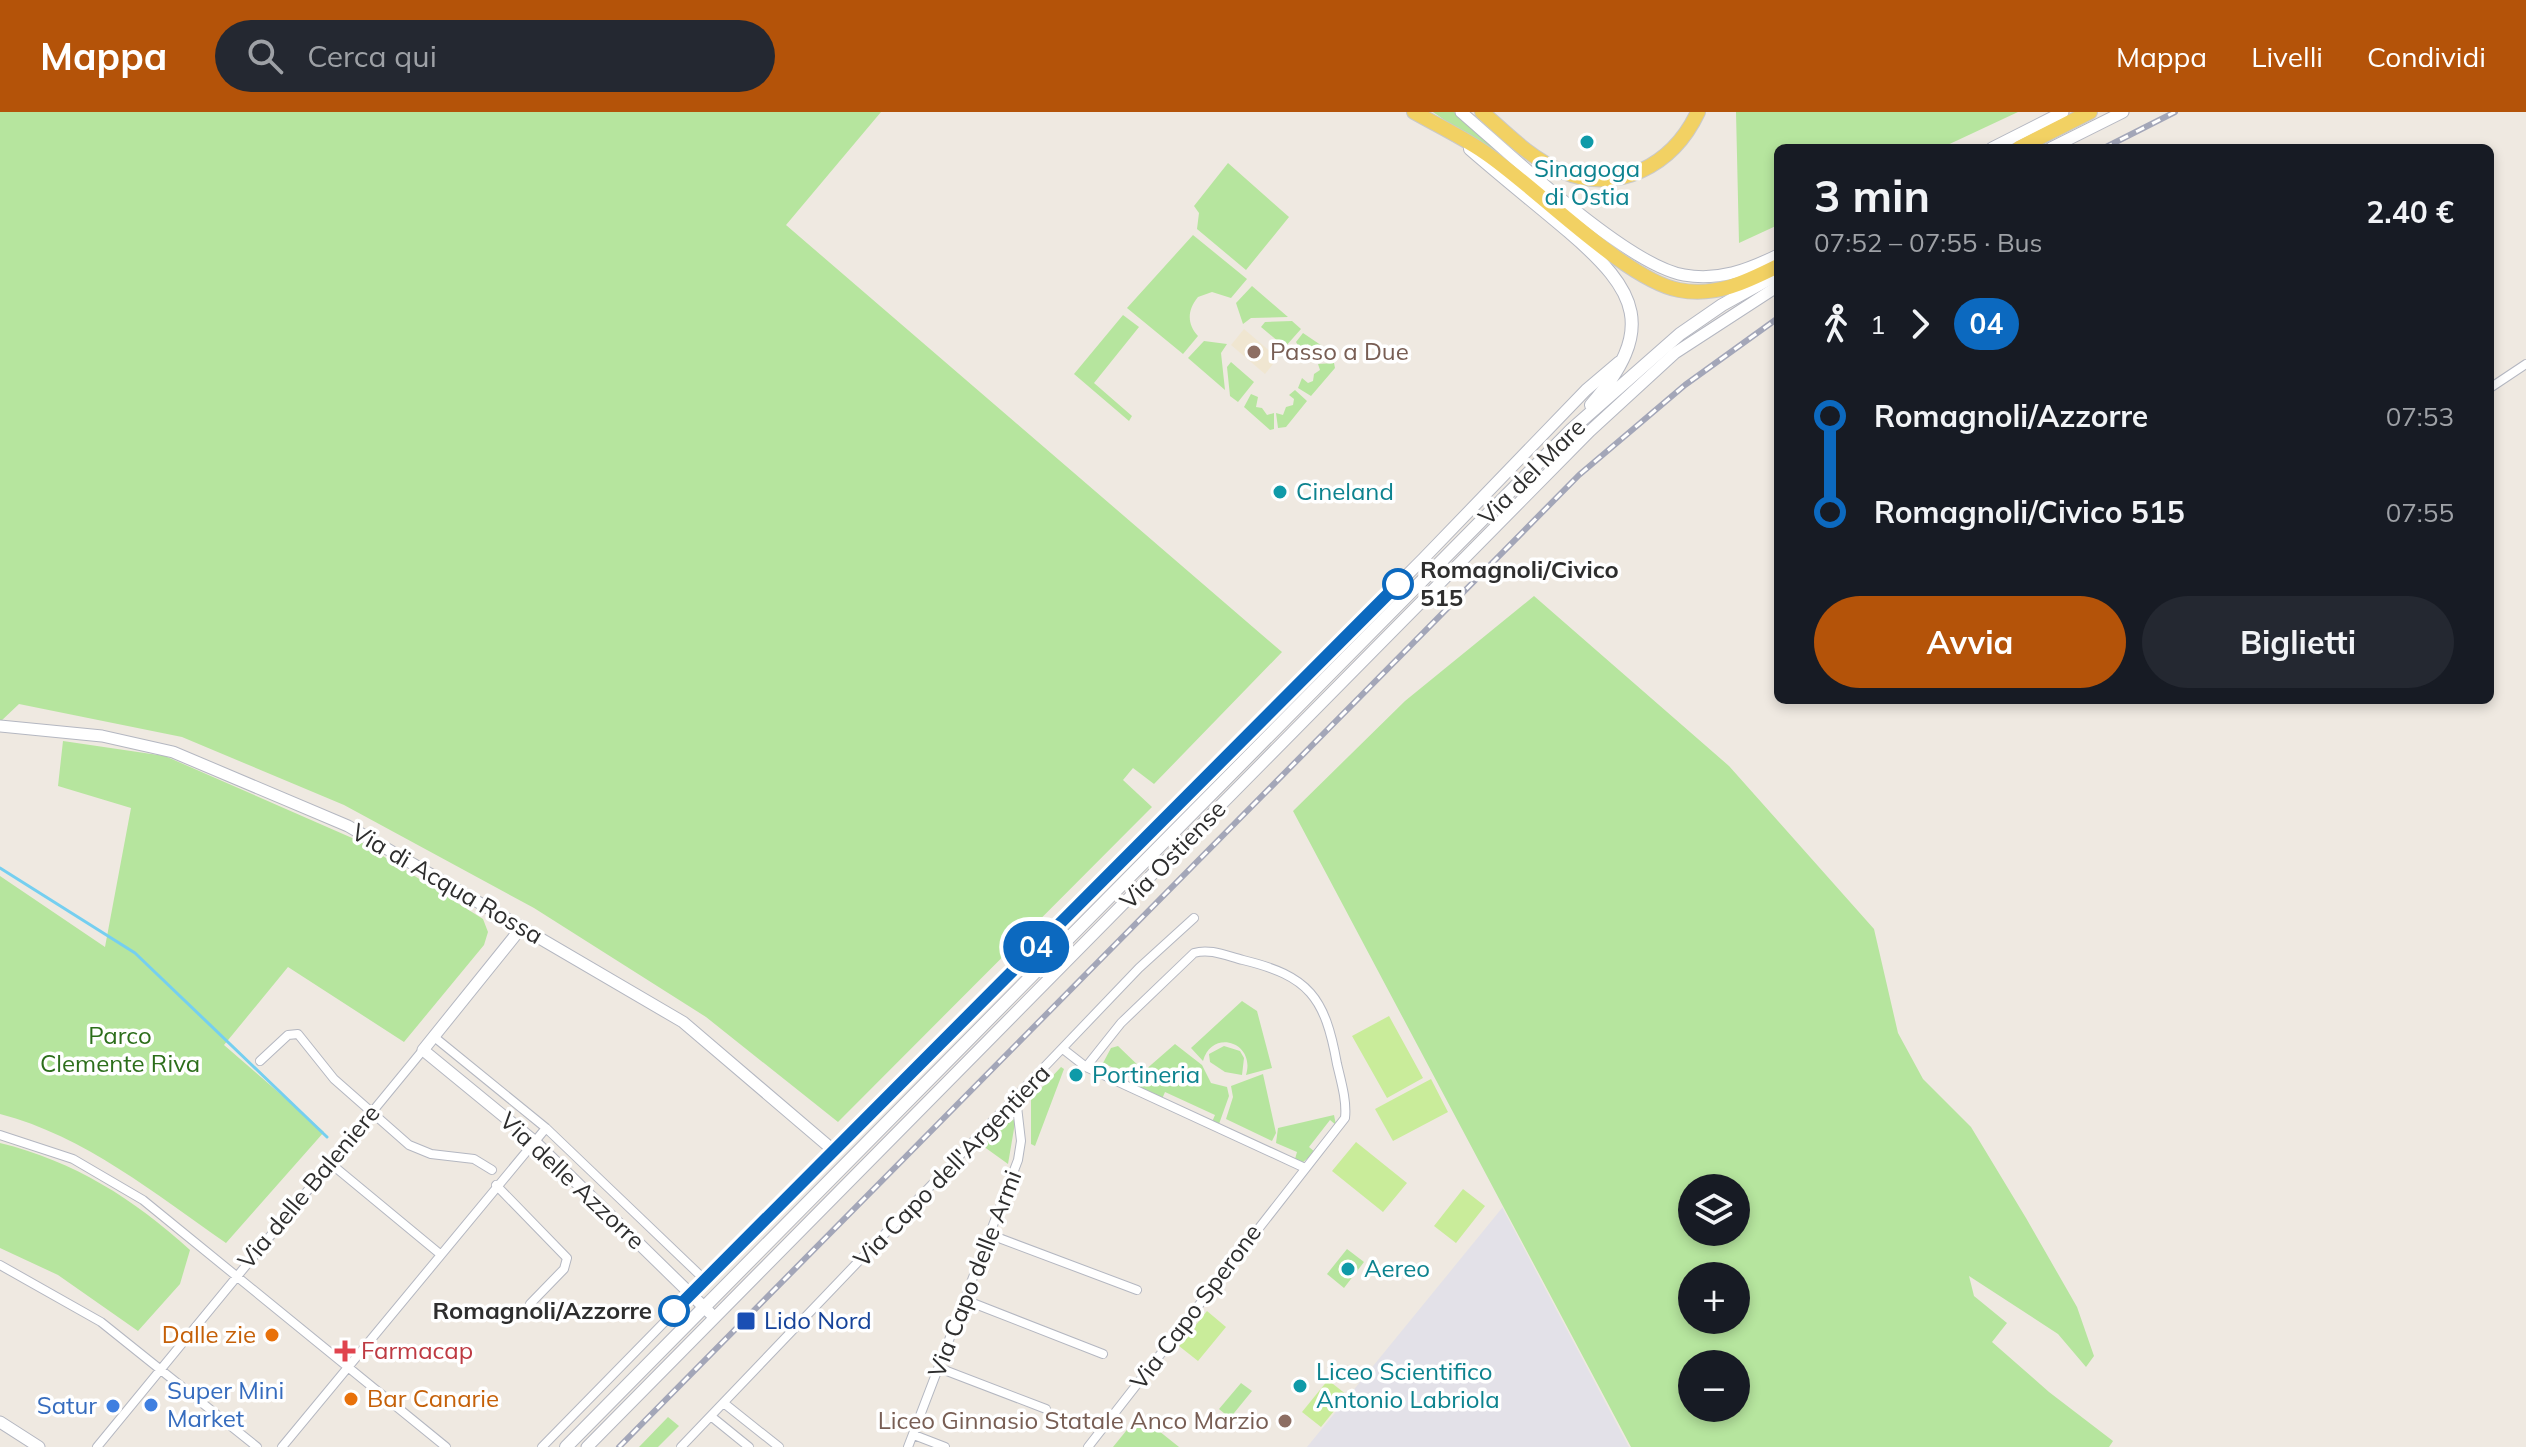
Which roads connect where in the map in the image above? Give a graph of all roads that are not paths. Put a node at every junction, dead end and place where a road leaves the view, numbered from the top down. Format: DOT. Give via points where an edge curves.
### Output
graph roads {
  1 [pos="1414,112"];
  2 [pos="1461,112"];
  3 [pos="1482,112"];
  4 [pos="1698,112"];
  5 [pos="2063,112"];
  6 [pos="2090,112"];
  7 [pos="2123,112"];
  8 [pos="1458,138"];
  9 [pos="2000,144"];
  10 [pos="2027,144"];
  11 [pos="2059,144"];
  12 [pos="1774,257"];
  13 [pos="1774,268"];
  14 [pos="1774,276"];
  15 [pos="1774,289"];
  16 [pos="1619,361"];
  17 [pos="2526,364"];
  18 [pos="2494,385"];
  19 [pos="1572,429"];
  20 [pos="5,726"];
  21 [pos="1194,918"];
  22 [pos="522,927"];
  23 [pos="433,1036"];
  24 [pos="1063,1049"];
  25 [pos="423,1050"];
  26 [pos="260,1061"];
  27 [pos="1086,1067"];
  28 [pos="1016,1098"];
  29 [pos="373,1111"];
  30 [pos="546,1128"];
  31 [pos="0,1135"];
  32 [pos="534,1141"];
  33 [pos="833,1150"];
  34 [pos="330,1163"];
  35 [pos="1305,1168"];
  36 [pos="492,1170"];
  37 [pos="496,1185"];
  38 [pos="991,1235"];
  39 [pos="671,1247"];
  40 [pos="440,1254"];
  41 [pos="657,1260"];
  42 [pos="0,1265"];
  43 [pos="235,1275"];
  44 [pos="705,1280"];
  45 [pos="1137,1290"];
  46 [pos="691,1294"];
  47 [pos="965,1300"];
  48 [pos="530,1304"];
  49 [pos="704,1307"];
  50 [pos="715,1318"];
  51 [pos="1103,1354"];
  52 [pos="346,1366"];
  53 [pos="161,1367"];
  54 [pos="939,1368"];
  55 [pos="725,1404"];
  56 [pos="1046,1409"];
  57 [pos="712,1417"];
  58 [pos="0,1422"];
  59 [pos="914,1435"];
  60 [pos="39,1447"];
  61 [pos="97,1447"];
  62 [pos="257,1447"];
  63 [pos="282,1447"];
  64 [pos="446,1447"];
  65 [pos="542,1447"];
  66 [pos="566,1447"];
  67 [pos="587,1447"];
  68 [pos="681,1447"];
  69 [pos="749,1447"];
  70 [pos="779,1447"];
  71 [pos="908,1447"];
  72 [pos="945,1447"];
  73 [pos="1088,1447"];
  1 -- 8 [label="main road"];
  2 -- 12 [label="street" via="1553,191 1664,269 1719,277"];
  3 -- 4 [label="main road" via="1543,162 1576,176 1604,180 1658,163 1676,148"];
  5 -- 9 [label="street"];
  6 -- 10 [label="main road"];
  7 -- 11 [label="street"];
  8 -- 13 [label="main road" via="1483,151 1634,270 1662,285 1715,291"];
  8 -- 16 [label="main road" via="1617,277 1629,299 1632,326"];
  14 -- 19 [label="main road, Via del Mare" via="1680,334"];
  15 -- 50 [label="street, Via Ostiense" via="1675,353 1590,431"];
  16 -- 19 [label="main road"];
  16 -- 33 [label="street"];
  17 -- 18 [label="street"];
  19 -- 49 [label="main road, Via del Mare"];
  20 -- 22 [label="street, Via di Acqua Rossa" via="113,738 190,758 348,826"];
  21 -- 24 [label="street, Via Capo dell'Argentiera"];
  22 -- 23 [label="street, Via delle Baleniere"];
  22 -- 33 [label="street, Via di Acqua Rossa" via="693,1029"];
  23 -- 25 [label="street, Via delle Baleniere"];
  23 -- 30 [label="street, Via delle Azzorre"];
  24 -- 27 [label="street"];
  24 -- 28 [label="street, Via Capo dell'Argentiera"];
  25 -- 29 [label="street, Via delle Baleniere"];
  25 -- 32 [label="street, Via delle Azzorre"];
  26 -- 29 [label="street" via="288,1035 298,1034 334,1079"];
  27 -- 35 [label="street"];
  27 -- 35 [label="street, Via Capo Sperone" via="1121,1023 1194,953 1209,951 1284,971 1323,1011 1346,1109 1343,1124"];
  28 -- 38 [label="street, Via Capo delle Armi" via="1021,1149"];
  28 -- 55 [label="street, Via Capo dell'Argentiera"];
  29 -- 34 [label="street, Via delle Baleniere"];
  29 -- 36 [label="street" via="413,1147 474,1159"];
  30 -- 32 [label="street"];
  30 -- 39 [label="street, Via delle Azzorre"];
  31 -- 43 [label="street" via="67,1156 116,1182"];
  32 -- 37 [label="street"];
  32 -- 41 [label="street, Via delle Azzorre"];
  33 -- 44 [label="street"];
  34 -- 40 [label="street"];
  34 -- 43 [label="street, Via delle Baleniere"];
  35 -- 73 [label="street, Via Capo Sperone"];
  37 -- 40 [label="street"];
  37 -- 48 [label="street" via="567,1258 565,1267"];
  38 -- 45 [label="street"];
  38 -- 47 [label="street, Via Capo delle Armi"];
  39 -- 41 [label="street"];
  39 -- 44 [label="street, Via delle Azzorre"];
  40 -- 52 [label="street"];
  41 -- 46 [label="street, Via delle Azzorre"];
  42 -- 53 [label="street" via="92,1315"];
  43 -- 52 [label="street"];
  43 -- 53 [label="street, Via delle Baleniere"];
  44 -- 46 [label="street"];
  46 -- 49 [label="street, Via delle Azzorre"];
  46 -- 65 [label="street"];
  47 -- 51 [label="street"];
  47 -- 54 [label="street, Via Capo delle Armi"];
  49 -- 50 [label="street, Via delle Azzorre"];
  49 -- 66 [label="main road, Via del Mare"];
  50 -- 67 [label="street, Via Ostiense"];
  52 -- 63 [label="street"];
  52 -- 64 [label="street"];
  53 -- 61 [label="street, Via delle Baleniere"];
  53 -- 62 [label="street"];
  54 -- 56 [label="street"];
  54 -- 59 [label="street, Via Capo delle Armi"];
  55 -- 57 [label="street, Via Capo dell'Argentiera"];
  55 -- 70 [label="street"];
  57 -- 68 [label="street, Via Capo dell'Argentiera"];
  57 -- 69 [label="street"];
  58 -- 60 [label="street"];
  59 -- 71 [label="street, Via Capo delle Armi"];
  59 -- 72 [label="street"];
}
